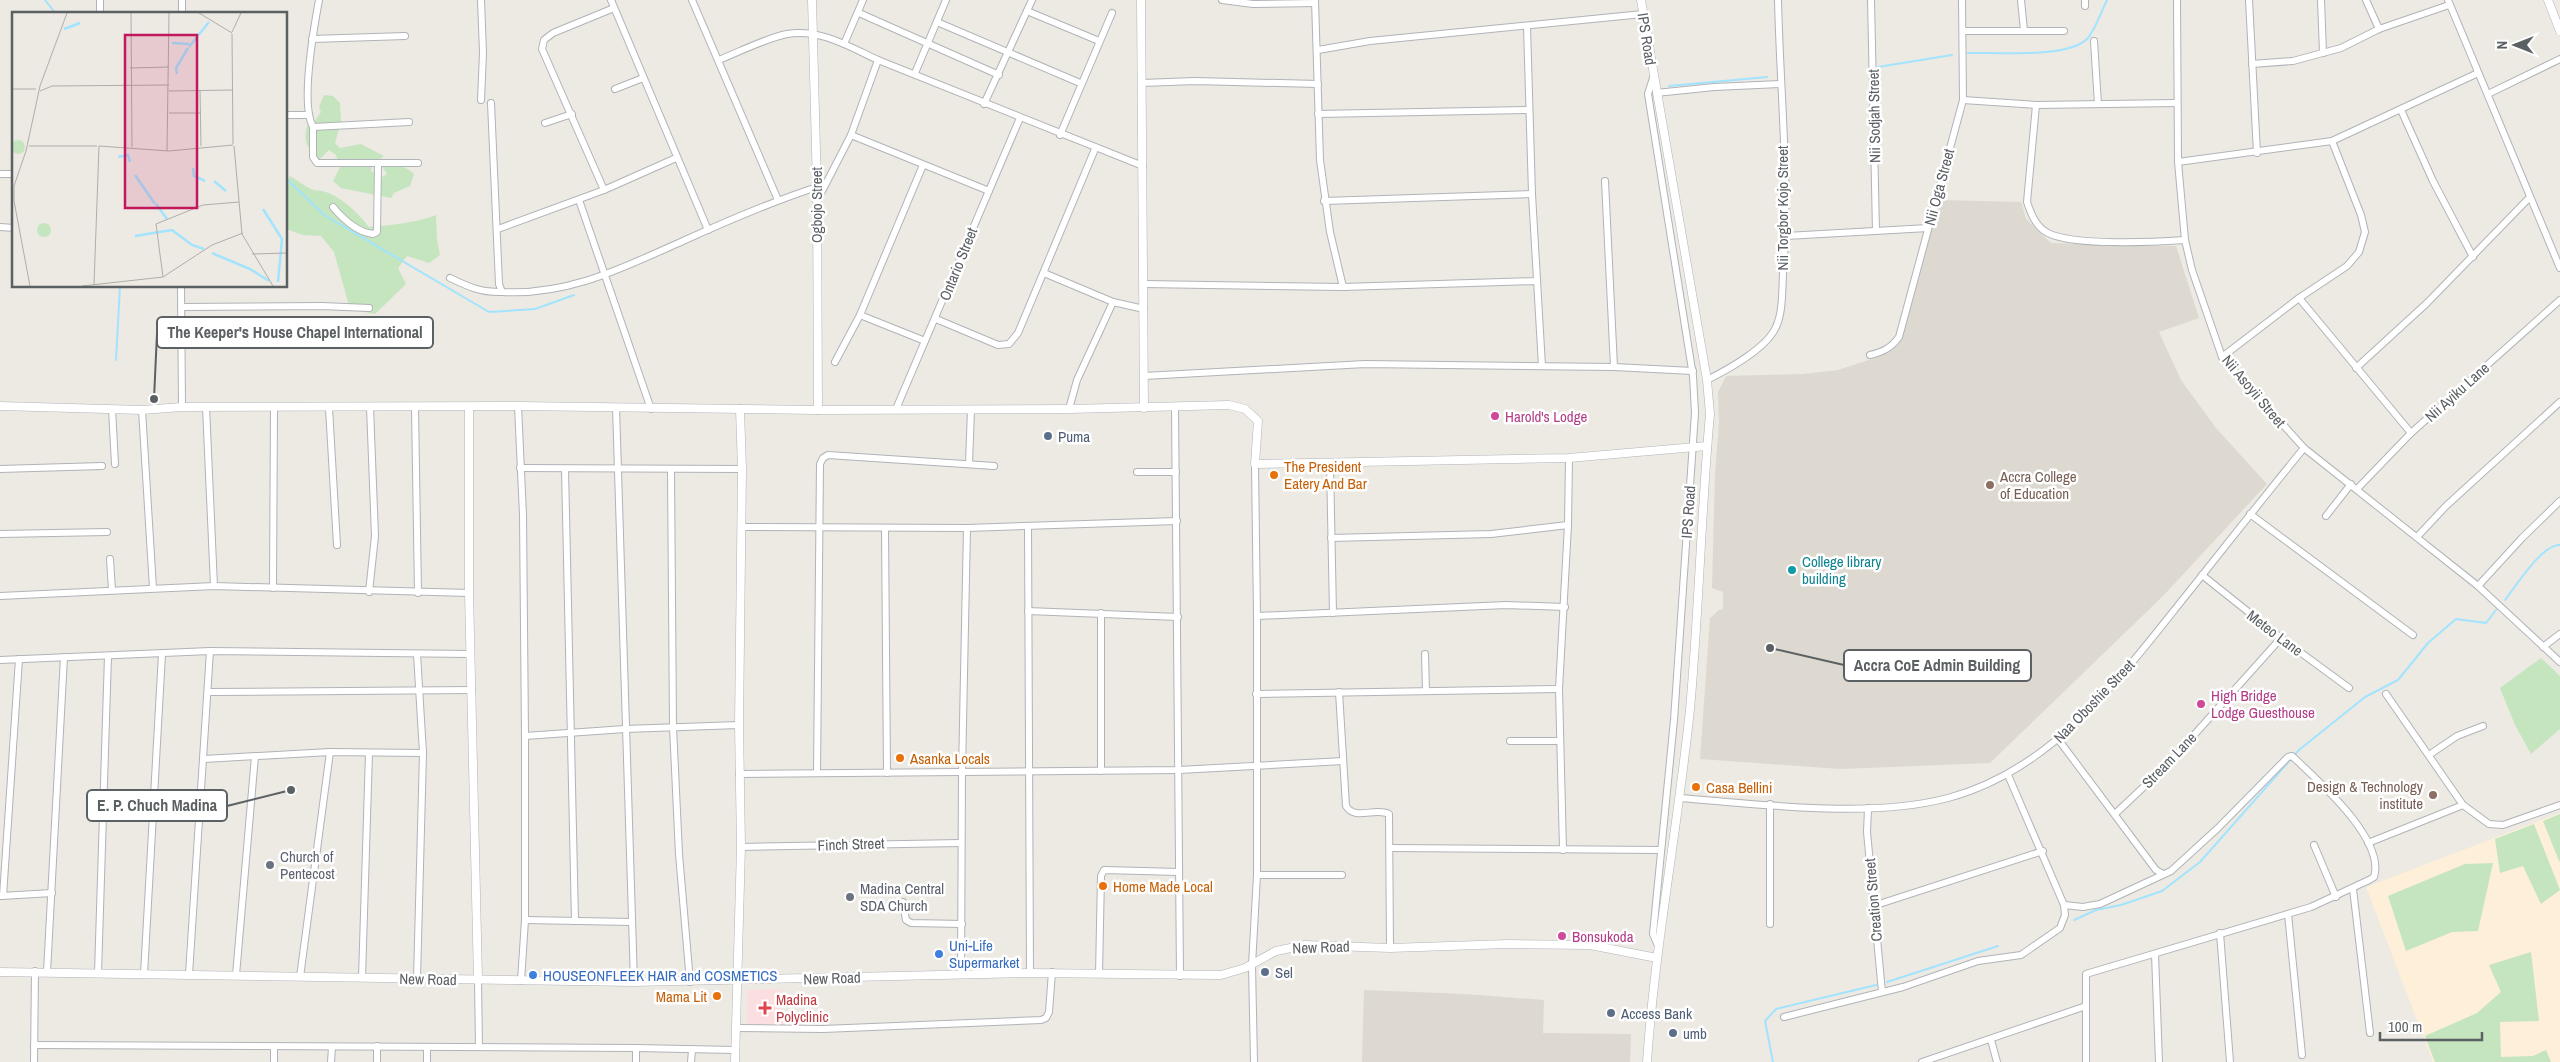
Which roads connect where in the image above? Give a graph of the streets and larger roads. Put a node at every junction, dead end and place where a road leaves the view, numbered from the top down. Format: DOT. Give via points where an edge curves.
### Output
graph roads {
  1 [pos="320,0"];
  2 [pos="481,0"];
  3 [pos="611,0"];
  4 [pos="692,0"];
  5 [pos="812,0"];
  6 [pos="863,0"];
  7 [pos="946,0"];
  8 [pos="1032,0"];
  9 [pos="1141,0"];
  10 [pos="1222,0"];
  11 [pos="1641,0"];
  12 [pos="1778,0"];
  13 [pos="1871,0"];
  14 [pos="1962,0"];
  15 [pos="2021,0"];
  16 [pos="2177,0"];
  17 [pos="2249,0"];
  18 [pos="2321,0"];
  19 [pos="2366,0"];
  20 [pos="2548,0"];
  21 [pos="1315,1"];
  22 [pos="2449,2"];
  23 [pos="614,8"];
  24 [pos="1026,11"];
  25 [pos="858,13"];
  26 [pos="1112,13"];
  27 [pos="1643,14"];
  28 [pos="937,22"];
  29 [pos="1527,27"];
  30 [pos="2379,29"];
  31 [pos="2560,30"];
  32 [pos="1964,31"];
  33 [pos="2024,31"];
  34 [pos="2064,31"];
  35 [pos="812,33"];
  36 [pos="405,36"];
  37 [pos="312,39"];
  38 [pos="1100,40"];
  39 [pos="2094,41"];
  40 [pos="929,43"];
  41 [pos="844,44"];
  42 [pos="1318,50"];
  43 [pos="1008,53"];
  44 [pos="2323,53"];
  45 [pos="2560,58"];
  46 [pos="719,60"];
  47 [pos="878,60"];
  48 [pos="2252,64"];
  49 [pos="915,73"];
  50 [pos="2478,73"];
  51 [pos="999,75"];
  52 [pos="643,78"];
  53 [pos="1653,78"];
  54 [pos="1080,83"];
  55 [pos="1142,83"];
  56 [pos="1318,84"];
  57 [pos="1780,84"];
  58 [pos="615,89"];
  59 [pos="1656,94"];
  60 [pos="2488,94"];
  61 [pos="480,100"];
  62 [pos="1963,100"];
  63 [pos="491,103"];
  64 [pos="2177,103"];
  65 [pos="984,104"];
  66 [pos="2098,104"];
  67 [pos="2036,105"];
  68 [pos="1529,110"];
  69 [pos="2401,110"];
  70 [pos="572,114"];
  71 [pos="1318,114"];
  72 [pos="288,115"];
  73 [pos="309,115"];
  74 [pos="1020,118"];
  75 [pos="409,122"];
  76 [pos="545,123"];
  77 [pos="314,127"];
  78 [pos="851,135"];
  79 [pos="1060,135"];
  80 [pos="2332,141"];
  81 [pos="1095,149"];
  82 [pos="2257,153"];
  83 [pos="676,158"];
  84 [pos="2178,162"];
  85 [pos="418,163"];
  86 [pos="378,164"];
  87 [pos="923,165"];
  88 [pos="1143,166"];
  89 [pos="1605,181"];
  90 [pos="817,187"];
  91 [pos="604,190"];
  92 [pos="989,191"];
  93 [pos="1532,194"];
  94 [pos="2530,197"];
  95 [pos="579,200"];
  96 [pos="778,200"];
  97 [pos="1324,201"];
  98 [pos="816,202"];
  99 [pos="333,207"];
  100 [pos="1928,228"];
  101 [pos="498,229"];
  102 [pos="708,230"];
  103 [pos="1876,231"];
  104 [pos="1786,236"];
  105 [pos="2185,240"];
  106 [pos="2473,256"];
  107 [pos="2560,268"];
  108 [pos="1044,273"];
  109 [pos="604,276"];
  110 [pos="450,278"];
  111 [pos="1537,281"];
  112 [pos="1144,284"];
  113 [pos="1343,287"];
  114 [pos="181,288"];
  115 [pos="502,292"];
  116 [pos="2299,298"];
  117 [pos="2560,300"];
  118 [pos="1113,302"];
  119 [pos="181,307"];
  120 [pos="369,308"];
  121 [pos="1144,309"];
  122 [pos="860,315"];
  123 [pos="936,319"];
  124 [pos="925,341"];
  125 [pos="1870,355"];
  126 [pos="2222,357"];
  127 [pos="836,362"];
  128 [pos="1542,366"];
  129 [pos="1614,367"];
  130 [pos="2356,368"];
  131 [pos="1692,371"];
  132 [pos="1144,376"];
  133 [pos="1707,380"];
  134 [pos="2560,402"];
  135 [pos="0,406"];
  136 [pos="518,406"];
  137 [pos="182,407"];
  138 [pos="206,407"];
  139 [pos="370,407"];
  140 [pos="414,407"];
  141 [pos="469,407"];
  142 [pos="1175,407"];
  143 [pos="274,408"];
  144 [pos="329,408"];
  145 [pos="616,408"];
  146 [pos="1144,408"];
  147 [pos="112,409"];
  148 [pos="651,409"];
  149 [pos="740,409"];
  150 [pos="896,409"];
  151 [pos="971,409"];
  152 [pos="142,410"];
  153 [pos="818,410"];
  154 [pos="1069,410"];
  155 [pos="2412,433"];
  156 [pos="1707,446"];
  157 [pos="1692,447"];
  158 [pos="2304,448"];
  159 [pos="1569,458"];
  160 [pos="115,464"];
  161 [pos="969,464"];
  162 [pos="1255,464"];
  163 [pos="1330,464"];
  164 [pos="102,466"];
  165 [pos="994,466"];
  166 [pos="520,468"];
  167 [pos="0,469"];
  168 [pos="565,469"];
  169 [pos="742,469"];
  170 [pos="617,470"];
  171 [pos="671,470"];
  172 [pos="1137,472"];
  173 [pos="1176,472"];
  174 [pos="2354,486"];
  175 [pos="2560,502"];
  176 [pos="2250,514"];
  177 [pos="2326,516"];
  178 [pos="1177,521"];
  179 [pos="1568,525"];
  180 [pos="1028,526"];
  181 [pos="741,527"];
  182 [pos="819,528"];
  183 [pos="885,528"];
  184 [pos="967,528"];
  185 [pos="107,532"];
  186 [pos="0,534"];
  187 [pos="1331,538"];
  188 [pos="2417,538"];
  189 [pos="336,545"];
  190 [pos="110,559"];
  191 [pos="2202,575"];
  192 [pos="214,586"];
  193 [pos="2478,586"];
  194 [pos="153,588"];
  195 [pos="273,588"];
  196 [pos="112,590"];
  197 [pos="370,592"];
  198 [pos="418,593"];
  199 [pos="469,593"];
  200 [pos="0,596"];
  201 [pos="1565,607"];
  202 [pos="1028,610"];
  203 [pos="1333,612"];
  204 [pos="1101,614"];
  205 [pos="1257,616"];
  206 [pos="1178,617"];
  207 [pos="2560,634"];
  208 [pos="2413,635"];
  209 [pos="2281,638"];
  210 [pos="2543,647"];
  211 [pos="210,651"];
  212 [pos="162,654"];
  213 [pos="418,654"];
  214 [pos="470,654"];
  215 [pos="1425,654"];
  216 [pos="108,656"];
  217 [pos="64,658"];
  218 [pos="19,659"];
  219 [pos="0,660"];
  220 [pos="2560,662"];
  221 [pos="2349,688"];
  222 [pos="1559,689"];
  223 [pos="418,690"];
  224 [pos="472,690"];
  225 [pos="1426,691"];
  226 [pos="208,692"];
  227 [pos="1339,692"];
  228 [pos="1256,694"];
  229 [pos="2386,694"];
  230 [pos="739,725"];
  231 [pos="2483,726"];
  232 [pos="673,727"];
  233 [pos="624,729"];
  234 [pos="570,732"];
  235 [pos="525,736"];
  236 [pos="2058,739"];
  237 [pos="1510,741"];
  238 [pos="1559,742"];
  239 [pos="330,752"];
  240 [pos="369,753"];
  241 [pos="423,753"];
  242 [pos="2428,755"];
  243 [pos="255,756"];
  244 [pos="204,759"];
  245 [pos="1343,761"];
  246 [pos="1257,766"];
  247 [pos="1179,770"];
  248 [pos="1101,771"];
  249 [pos="962,772"];
  250 [pos="1029,772"];
  251 [pos="817,773"];
  252 [pos="887,773"];
  253 [pos="740,774"];
  254 [pos="2008,775"];
  255 [pos="1679,798"];
  256 [pos="1770,804"];
  257 [pos="2463,805"];
  258 [pos="2560,805"];
  259 [pos="1868,808"];
  260 [pos="2116,814"];
  261 [pos="961,843"];
  262 [pos="2368,843"];
  263 [pos="2314,845"];
  264 [pos="741,847"];
  265 [pos="1390,848"];
  266 [pos="1562,850"];
  267 [pos="1661,850"];
  268 [pos="2043,851"];
  269 [pos="1179,872"];
  270 [pos="2163,874"];
  271 [pos="1257,875"];
  272 [pos="1342,875"];
  273 [pos="2353,889"];
  274 [pos="52,893"];
  275 [pos="2,896"];
  276 [pos="2336,897"];
  277 [pos="903,902"];
  278 [pos="2064,905"];
  279 [pos="1874,906"];
  280 [pos="2288,914"];
  281 [pos="525,920"];
  282 [pos="575,921"];
  283 [pos="632,922"];
  284 [pos="962,924"];
  285 [pos="1770,924"];
  286 [pos="2220,933"];
  287 [pos="1390,948"];
  288 [pos="1659,948"];
  289 [pos="2155,954"];
  290 [pos="1657,958"];
  291 [pos="1252,965"];
  292 [pos="0,972"];
  293 [pos="35,972"];
  294 [pos="47,972"];
  295 [pos="1052,972"];
  296 [pos="98,973"];
  297 [pos="1030,973"];
  298 [pos="144,974"];
  299 [pos="189,974"];
  300 [pos="961,974"];
  301 [pos="1099,974"];
  302 [pos="236,975"];
  303 [pos="1180,976"];
  304 [pos="300,977"];
  305 [pos="362,978"];
  306 [pos="417,979"];
  307 [pos="478,980"];
  308 [pos="520,981"];
  309 [pos="737,981"];
  310 [pos="634,982"];
  311 [pos="690,982"];
  312 [pos="1882,992"];
  313 [pos="2086,1006"];
  314 [pos="1784,1016"];
  315 [pos="736,1028"];
  316 [pos="2370,1033"];
  317 [pos="1991,1040"];
  318 [pos="34,1045"];
  319 [pos="377,1046"];
  320 [pos="274,1047"];
  321 [pos="332,1047"];
  322 [pos="427,1047"];
  323 [pos="479,1047"];
  324 [pos="636,1048"];
  325 [pos="692,1050"];
  326 [pos="735,1050"];
  327 [pos="2302,1055"];
  328 [pos="34,1062"];
  329 [pos="274,1062"];
  330 [pos="331,1062"];
  331 [pos="377,1062"];
  332 [pos="427,1062"];
  333 [pos="636,1062"];
  334 [pos="691,1062"];
  335 [pos="735,1062"];
  336 [pos="1254,1062"];
  337 [pos="1648,1062"];
  338 [pos="1922,1062"];
  339 [pos="1997,1062"];
  340 [pos="2086,1062"];
  341 [pos="2159,1062"];
  342 [pos="2230,1062"];
  1 -- 37 [label="street"];
  2 -- 61 [label="street" via="483,53"];
  3 -- 23 [label="street"];
  4 -- 46 [label="street"];
  5 -- 35 [label="street, Ogbojo Street"];
  6 -- 25 [label="street"];
  7 -- 28 [label="street"];
  8 -- 24 [label="street"];
  9 -- 55 [label="street"];
  10 -- 21 [label="street" via="1253,4"];
  11 -- 27 [label="street, IPS Road"];
  12 -- 57 [label="street, Nii Torgbor Kojo Street"];
  13 -- 103 [label="street, Nii Sodjah Street"];
  14 -- 32 [label="street, Nii Oga Street"];
  15 -- 33 [label="street"];
  16 -- 64 [label="street, Nii Asoyii Street"];
  17 -- 48 [label="street"];
  18 -- 44 [label="street"];
  19 -- 30 [label="street"];
  20 -- 31 [label="street"];
  21 -- 42 [label="street"];
  22 -- 30 [label="street"];
  22 -- 50 [label="street"];
  23 -- 52 [label="street"];
  23 -- 70 [label="street" via="553,33 544,40 542,49"];
  24 -- 38 [label="street"];
  24 -- 43 [label="street"];
  25 -- 40 [label="street"];
  25 -- 41 [label="street"];
  26 -- 38 [label="street"];
  27 -- 29 [label="street" via="1566,20"];
  27 -- 53 [label="street, IPS Road"];
  28 -- 40 [label="street"];
  28 -- 43 [label="street"];
  29 -- 42 [label="street" via="1370,40"];
  29 -- 68 [label="street"];
  30 -- 44 [label="street"];
  32 -- 33 [label="street"];
  32 -- 62 [label="street, Nii Oga Street"];
  33 -- 34 [label="street"];
  35 -- 41 [label="street"];
  35 -- 46 [label="street" via="787,34"];
  35 -- 90 [label="street, Ogbojo Street"];
  36 -- 37 [label="street"];
  37 -- 73 [label="street"];
  38 -- 54 [label="street"];
  39 -- 66 [label="street"];
  40 -- 49 [label="street"];
  40 -- 51 [label="street"];
  41 -- 47 [label="street"];
  42 -- 56 [label="street"];
  43 -- 51 [label="street"];
  43 -- 54 [label="street"];
  44 -- 48 [label="street" via="2293,61"];
  45 -- 60 [label="street"];
  46 -- 96 [label="street"];
  47 -- 49 [label="street"];
  47 -- 78 [label="street"];
  48 -- 82 [label="street"];
  49 -- 65 [label="street"];
  50 -- 60 [label="street"];
  50 -- 69 [label="street"];
  51 -- 65 [label="street"];
  52 -- 58 [label="street"];
  52 -- 83 [label="street"];
  53 -- 59 [label="street, IPS Road"];
  53 -- 131 [label="street, IPS Road" via="1648,94"];
  54 -- 79 [label="street"];
  55 -- 56 [label="street"];
  55 -- 88 [label="street"];
  56 -- 71 [label="street"];
  57 -- 59 [label="street"];
  57 -- 104 [label="street, Nii Torgbor Kojo Street"];
  59 -- 133 [label="street, IPS Road"];
  60 -- 94 [label="street"];
  62 -- 67 [label="street"];
  62 -- 100 [label="street, Nii Oga Street"];
  63 -- 101 [label="street"];
  64 -- 66 [label="street"];
  64 -- 84 [label="street, Nii Asoyii Street"];
  65 -- 74 [label="street"];
  66 -- 67 [label="street"];
  67 -- 105 [label="street" via="2027,202 2032,217 2046,232 2064,239"];
  68 -- 71 [label="street"];
  68 -- 93 [label="street"];
  69 -- 80 [label="street"];
  69 -- 106 [label="street" via="2433,181"];
  70 -- 76 [label="street"];
  70 -- 91 [label="street"];
  71 -- 97 [label="street"];
  72 -- 73 [label="street"];
  73 -- 77 [label="street"];
  74 -- 79 [label="street"];
  74 -- 92 [label="street, Ontario Street"];
  75 -- 77 [label="street"];
  77 -- 86 [label="street" via="314,158 317,163"];
  78 -- 87 [label="street"];
  78 -- 98 [label="street"];
  79 -- 81 [label="street"];
  80 -- 82 [label="street"];
  80 -- 116 [label="street" via="2365,232 2359,252 2347,266"];
  81 -- 88 [label="street"];
  81 -- 108 [label="street"];
  82 -- 84 [label="street"];
  83 -- 91 [label="street"];
  83 -- 102 [label="street"];
  84 -- 105 [label="street, Nii Asoyii Street"];
  85 -- 86 [label="street"];
  86 -- 99 [label="street" via="377,232 367,233 348,223"];
  87 -- 92 [label="street"];
  87 -- 122 [label="street"];
  88 -- 112 [label="street"];
  89 -- 129 [label="street"];
  90 -- 96 [label="street"];
  90 -- 98 [label="street, Ogbojo Street"];
  91 -- 95 [label="street"];
  92 -- 123 [label="street, Ontario Street"];
  93 -- 97 [label="street"];
  93 -- 111 [label="street"];
  94 -- 106 [label="street"];
  94 -- 107 [label="street"];
  95 -- 101 [label="street"];
  95 -- 109 [label="street"];
  96 -- 102 [label="street"];
  97 -- 113 [label="street"];
  98 -- 153 [label="street, Ogbojo Street"];
  100 -- 103 [label="street"];
  100 -- 125 [label="street, Nii Oga Street" via="1899,337 1885,351"];
  101 -- 115 [label="street"];
  102 -- 109 [label="street"];
  103 -- 104 [label="street"];
  104 -- 133 [label="street, Nii Torgbor Kojo Street" via="1776,328 1757,348"];
  105 -- 126 [label="street, Nii Asoyii Street"];
  106 -- 130 [label="street" via="2428,303"];
  108 -- 118 [label="street"];
  108 -- 123 [label="street" via="1018,333 1009,344 998,345"];
  109 -- 115 [label="street" via="553,290"];
  109 -- 148 [label="street"];
  110 -- 115 [label="street" via="475,290"];
  111 -- 113 [label="street"];
  111 -- 128 [label="street"];
  112 -- 113 [label="street"];
  112 -- 121 [label="street"];
  114 -- 119 [label="street"];
  116 -- 126 [label="street"];
  116 -- 130 [label="street"];
  117 -- 155 [label="street, Nii Ayiku Lane"];
  118 -- 121 [label="street"];
  118 -- 154 [label="street" via="1077,380"];
  119 -- 120 [label="street"];
  119 -- 137 [label="street"];
  121 -- 132 [label="street"];
  122 -- 124 [label="street"];
  122 -- 127 [label="street"];
  123 -- 124 [label="street, Ontario Street"];
  124 -- 150 [label="street, Ontario Street"];
  126 -- 158 [label="street, Nii Asoyii Street"];
  128 -- 129 [label="street"];
  128 -- 132 [label="street" via="1355,365"];
  129 -- 131 [label="street"];
  130 -- 155 [label="street"];
  131 -- 157 [label="street, IPS Road" via="1695,413"];
  132 -- 146 [label="street"];
  133 -- 156 [label="street, IPS Road" via="1710,414"];
  134 -- 188 [label="street" via="2446,506"];
  135 -- 147 [label="street"];
  136 -- 141 [label="street"];
  136 -- 145 [label="street"];
  136 -- 166 [label="street"];
  137 -- 138 [label="street"];
  137 -- 152 [label="street"];
  138 -- 143 [label="street"];
  138 -- 192 [label="street"];
  139 -- 140 [label="street"];
  139 -- 144 [label="street"];
  139 -- 197 [label="street" via="375,536"];
  140 -- 141 [label="street"];
  140 -- 198 [label="street"];
  141 -- 199 [label="street"];
  142 -- 146 [label="street"];
  142 -- 162 [label="street" via="1236,406 1250,413 1258,421"];
  142 -- 173 [label="street"];
  143 -- 144 [label="street"];
  143 -- 195 [label="street"];
  144 -- 189 [label="street"];
  145 -- 148 [label="street"];
  145 -- 170 [label="street"];
  146 -- 154 [label="street"];
  147 -- 152 [label="street"];
  147 -- 160 [label="street"];
  148 -- 149 [label="street"];
  149 -- 153 [label="street"];
  149 -- 169 [label="street"];
  150 -- 151 [label="street"];
  150 -- 153 [label="street"];
  151 -- 154 [label="street"];
  151 -- 161 [label="street"];
  152 -- 194 [label="street"];
  155 -- 174 [label="street, Nii Ayiku Lane"];
  156 -- 157 [label="street"];
  156 -- 255 [label="street, IPS Road" via="1690,708"];
  157 -- 159 [label="street"];
  157 -- 267 [label="street, IPS Road" via="1674,720"];
  158 -- 174 [label="street, Nii Asoyii Street"];
  158 -- 176 [label="street, Naa Oboshie Street"];
  159 -- 163 [label="street"];
  159 -- 179 [label="street"];
  161 -- 165 [label="street"];
  161 -- 182 [label="street" via="828,455 820,464"];
  162 -- 163 [label="street"];
  162 -- 205 [label="street"];
  163 -- 187 [label="street"];
  164 -- 167 [label="street"];
  166 -- 168 [label="street"];
  166 -- 235 [label="street"];
  168 -- 170 [label="street"];
  168 -- 234 [label="street"];
  169 -- 171 [label="street"];
  169 -- 181 [label="street"];
  170 -- 171 [label="street"];
  170 -- 233 [label="street"];
  171 -- 232 [label="street"];
  172 -- 173 [label="street"];
  173 -- 178 [label="street"];
  174 -- 177 [label="street, Nii Ayiku Lane"];
  174 -- 188 [label="street, Nii Asoyii Street"];
  175 -- 193 [label="street"];
  176 -- 191 [label="street, Naa Oboshie Street"];
  176 -- 208 [label="street"];
  178 -- 180 [label="street"];
  178 -- 206 [label="street"];
  179 -- 187 [label="street" via="1491,534"];
  179 -- 201 [label="street"];
  180 -- 184 [label="street"];
  180 -- 202 [label="street"];
  181 -- 182 [label="street"];
  181 -- 230 [label="street"];
  182 -- 183 [label="street"];
  182 -- 251 [label="street"];
  183 -- 184 [label="street"];
  183 -- 252 [label="street"];
  184 -- 249 [label="street"];
  185 -- 186 [label="street"];
  187 -- 203 [label="street"];
  188 -- 193 [label="street, Nii Asoyii Street"];
  190 -- 196 [label="street"];
  191 -- 209 [label="street, Meteo Lane"];
  191 -- 236 [label="street, Naa Oboshie Street" via="2112,686"];
  192 -- 194 [label="street"];
  192 -- 195 [label="street"];
  193 -- 210 [label="street, Nii Asoyii Street"];
  194 -- 196 [label="street"];
  195 -- 197 [label="street"];
  196 -- 200 [label="street"];
  197 -- 198 [label="street"];
  198 -- 199 [label="street"];
  199 -- 214 [label="street"];
  201 -- 203 [label="street" via="1506,605"];
  201 -- 222 [label="street"];
  202 -- 204 [label="street"];
  202 -- 250 [label="street"];
  203 -- 205 [label="street"];
  204 -- 206 [label="street"];
  204 -- 248 [label="street"];
  205 -- 228 [label="street"];
  206 -- 247 [label="street"];
  207 -- 210 [label="street"];
  209 -- 221 [label="street, Meteo Lane"];
  209 -- 260 [label="street, Stream Lane" via="2168,764"];
  210 -- 220 [label="street, Nii Asoyii Street"];
  211 -- 212 [label="street"];
  211 -- 213 [label="street"];
  211 -- 226 [label="street"];
  212 -- 216 [label="street"];
  212 -- 298 [label="street"];
  213 -- 214 [label="street"];
  213 -- 223 [label="street"];
  214 -- 224 [label="street"];
  215 -- 225 [label="street"];
  216 -- 217 [label="street"];
  216 -- 296 [label="street"];
  217 -- 218 [label="street"];
  217 -- 274 [label="street"];
  218 -- 219 [label="street"];
  218 -- 275 [label="street"];
  222 -- 225 [label="street"];
  222 -- 238 [label="street"];
  223 -- 224 [label="street"];
  223 -- 226 [label="street"];
  223 -- 241 [label="street"];
  224 -- 307 [label="street"];
  225 -- 227 [label="street"];
  226 -- 244 [label="street"];
  227 -- 228 [label="street"];
  227 -- 245 [label="street"];
  228 -- 246 [label="street"];
  229 -- 242 [label="street"];
  230 -- 232 [label="street"];
  230 -- 253 [label="street"];
  231 -- 242 [label="street" via="2457,736"];
  232 -- 233 [label="street"];
  232 -- 311 [label="street"];
  233 -- 234 [label="street"];
  233 -- 283 [label="street"];
  234 -- 235 [label="street"];
  234 -- 282 [label="street"];
  235 -- 281 [label="street"];
  236 -- 254 [label="street, Naa Oboshie Street"];
  236 -- 260 [label="street"];
  237 -- 238 [label="street"];
  238 -- 266 [label="street"];
  239 -- 240 [label="street"];
  239 -- 243 [label="street"];
  239 -- 304 [label="street"];
  240 -- 241 [label="street"];
  240 -- 305 [label="street"];
  241 -- 306 [label="street"];
  242 -- 257 [label="street"];
  243 -- 244 [label="street"];
  243 -- 302 [label="street"];
  244 -- 299 [label="street"];
  245 -- 246 [label="street"];
  245 -- 265 [label="street" via="1346,806 1354,813 1388,814"];
  246 -- 247 [label="street"];
  246 -- 271 [label="street"];
  247 -- 248 [label="street"];
  247 -- 269 [label="street"];
  248 -- 250 [label="street"];
  249 -- 250 [label="street"];
  249 -- 252 [label="street"];
  249 -- 261 [label="street"];
  250 -- 297 [label="street"];
  251 -- 252 [label="street"];
  251 -- 253 [label="street"];
  253 -- 264 [label="street"];
  254 -- 259 [label="street, Naa Oboshie Street" via="1949,798"];
  254 -- 268 [label="street"];
  255 -- 256 [label="street, Naa Oboshie Street"];
  255 -- 288 [label="street, IPS Road"];
  256 -- 259 [label="street, Naa Oboshie Street"];
  256 -- 285 [label="street"];
  257 -- 258 [label="street" via="2495,826"];
  257 -- 262 [label="street"];
  259 -- 279 [label="street, Creation Street"];
  260 -- 270 [label="street" via="2156,870"];
  261 -- 264 [label="street, Finch Street"];
  261 -- 284 [label="street"];
  262 -- 270 [label="street" via="2338,798 2292,756 2171,871"];
  262 -- 273 [label="street" via="2375,865 2374,877"];
  263 -- 276 [label="street"];
  264 -- 309 [label="street"];
  265 -- 266 [label="street"];
  265 -- 287 [label="street"];
  266 -- 267 [label="street"];
  267 -- 288 [label="street, IPS Road" via="1653,934"];
  268 -- 278 [label="street"];
  268 -- 279 [label="street"];
  269 -- 301 [label="street" via="1104,870 1101,876"];
  269 -- 303 [label="street"];
  270 -- 278 [label="street" via="2100,904 2083,907"];
  271 -- 272 [label="street"];
  271 -- 291 [label="street"];
  273 -- 276 [label="street"];
  273 -- 316 [label="street"];
  274 -- 275 [label="street"];
  274 -- 294 [label="street"];
  276 -- 280 [label="street"];
  277 -- 284 [label="street" via="906,920 911,923"];
  278 -- 312 [label="street" via="2065,915 2060,928 2021,955 1978,961"];
  279 -- 312 [label="street, Creation Street"];
  280 -- 286 [label="street"];
  280 -- 327 [label="street"];
  281 -- 282 [label="street"];
  281 -- 308 [label="street"];
  282 -- 283 [label="street"];
  283 -- 310 [label="street"];
  284 -- 300 [label="street"];
  286 -- 289 [label="street"];
  286 -- 342 [label="street"];
  287 -- 290 [label="street, New Road" via="1590,945"];
  287 -- 291 [label="street, New Road" via="1305,945 1276,951"];
  288 -- 290 [label="street, IPS Road"];
  289 -- 313 [label="street" via="2086,974"];
  289 -- 341 [label="street"];
  290 -- 337 [label="street, IPS Road"];
  291 -- 303 [label="street, New Road" via="1222,975"];
  291 -- 336 [label="street"];
  292 -- 293 [label="street, New Road"];
  293 -- 294 [label="street, New Road"];
  293 -- 318 [label="street"];
  294 -- 296 [label="street, New Road"];
  295 -- 297 [label="street, New Road"];
  295 -- 301 [label="street, New Road"];
  295 -- 315 [label="street" via="1049,1012 1041,1020 823,1029"];
  296 -- 298 [label="street, New Road"];
  297 -- 300 [label="street, New Road"];
  298 -- 299 [label="street, New Road"];
  299 -- 302 [label="street, New Road"];
  300 -- 309 [label="street, New Road"];
  301 -- 303 [label="street, New Road"];
  302 -- 304 [label="street, New Road"];
  304 -- 305 [label="street, New Road"];
  305 -- 306 [label="street, New Road"];
  306 -- 307 [label="street, New Road"];
  307 -- 308 [label="street, New Road"];
  307 -- 323 [label="street"];
  308 -- 310 [label="street, New Road"];
  309 -- 311 [label="street, New Road"];
  309 -- 315 [label="street"];
  310 -- 311 [label="street, New Road"];
  312 -- 314 [label="street"];
  313 -- 317 [label="street"];
  313 -- 340 [label="street"];
  315 -- 326 [label="street"];
  317 -- 338 [label="street"];
  317 -- 339 [label="street"];
  318 -- 320 [label="street"];
  318 -- 328 [label="street"];
  319 -- 321 [label="street"];
  319 -- 322 [label="street"];
  319 -- 331 [label="street"];
  320 -- 321 [label="street"];
  320 -- 329 [label="street"];
  321 -- 330 [label="street"];
  322 -- 323 [label="street"];
  322 -- 332 [label="street"];
  323 -- 324 [label="street"];
  324 -- 325 [label="street"];
  324 -- 333 [label="street"];
  325 -- 326 [label="street"];
  325 -- 334 [label="street"];
  326 -- 335 [label="street"];
}
